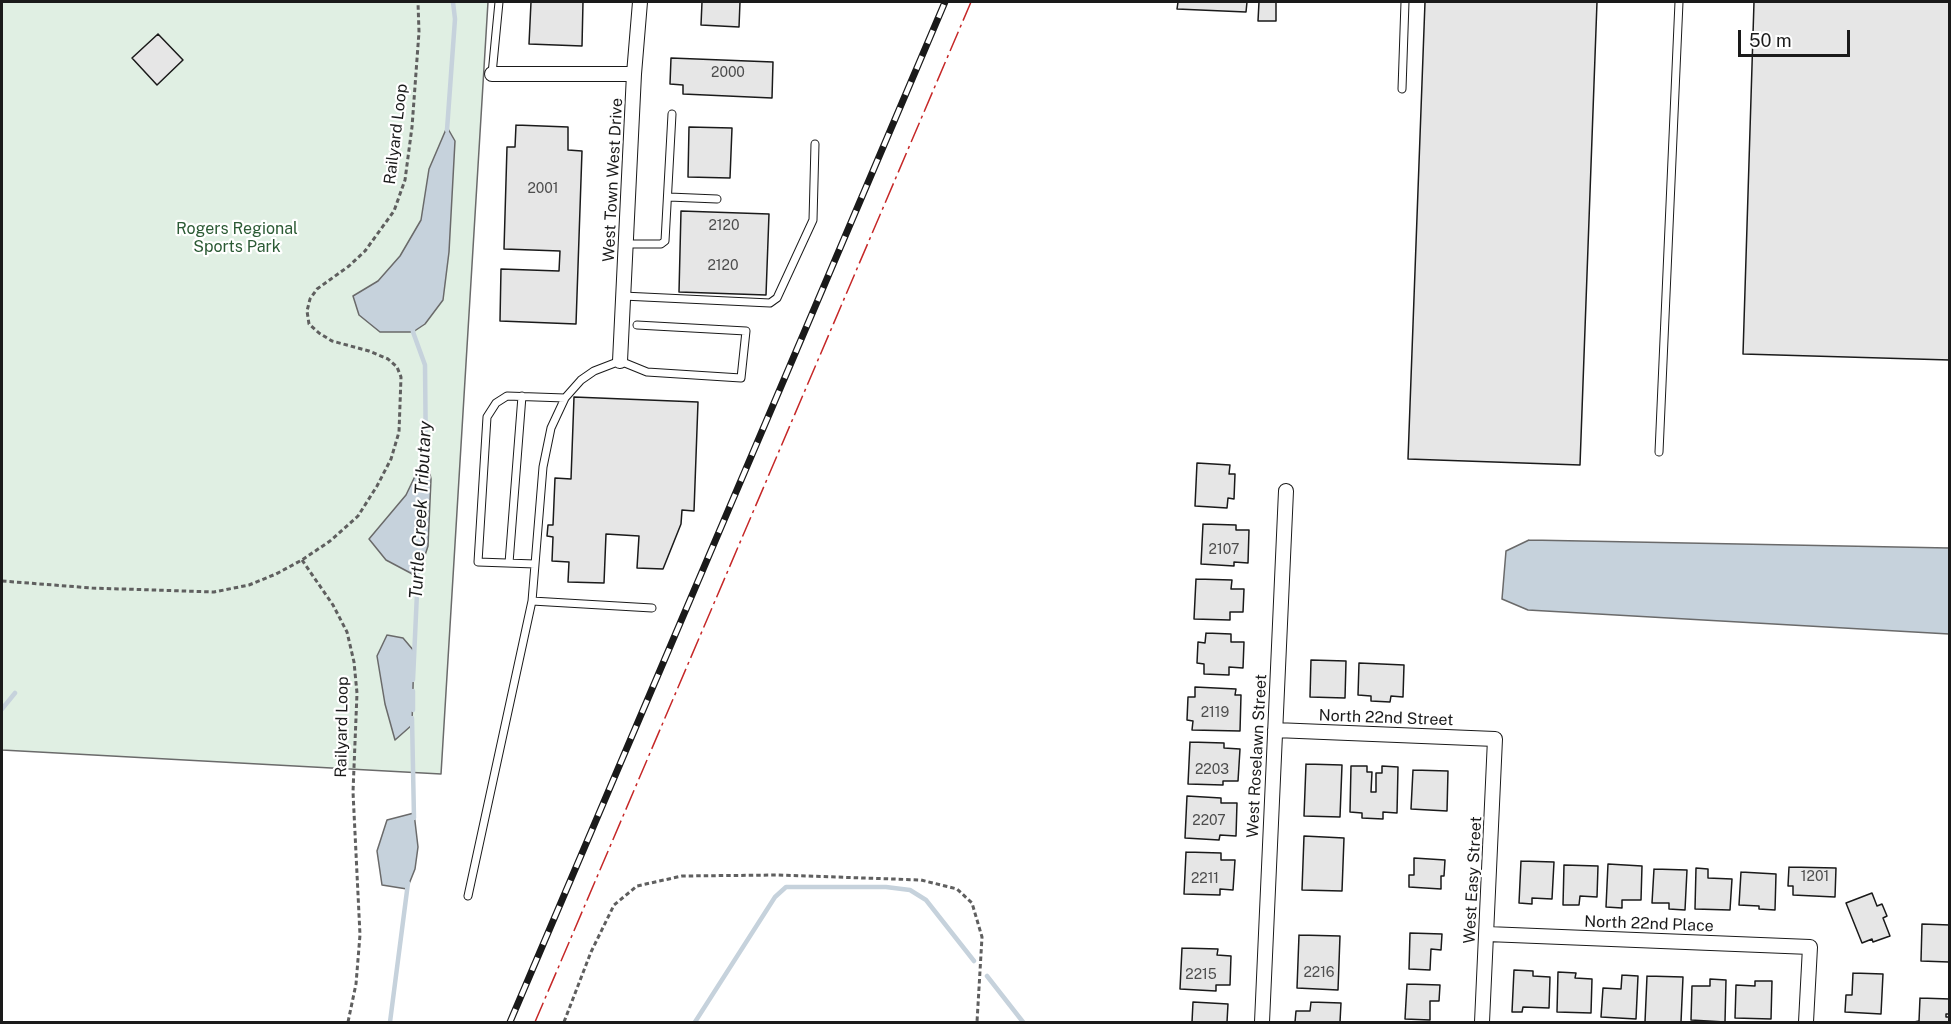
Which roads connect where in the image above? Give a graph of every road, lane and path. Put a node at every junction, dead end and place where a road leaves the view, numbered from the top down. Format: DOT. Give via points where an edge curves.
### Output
graph roads {
  1 [pos="418,2"];
  2 [pos="499,2"];
  3 [pos="640,2"];
  4 [pos="1405,2"];
  5 [pos="1679,2"];
  6 [pos="492,74"];
  7 [pos="634,74"];
  8 [pos="1402,89"];
  9 [pos="672,114"];
  10 [pos="815,144"];
  11 [pos="669,197"];
  12 [pos="717,199"];
  13 [pos="626,244"];
  14 [pos="623,296"];
  15 [pos="637,325"];
  16 [pos="620,361"];
  17 [pos="522,396"];
  18 [pos="565,398"];
  19 [pos="1659,452"];
  20 [pos="1286,491"];
  21 [pos="302,560"];
  22 [pos="509,563"];
  23 [pos="535,564"];
  24 [pos="2,580"];
  25 [pos="532,601"];
  26 [pos="652,608"];
  27 [pos="1275,730"];
  28 [pos="1496,739"];
  29 [pos="468,896"];
  30 [pos="1487,934"];
  31 [pos="348,1023"];
  32 [pos="564,1023"];
  33 [pos="977,1023"];
  34 [pos="1262,1023"];
  35 [pos="1482,1023"];
  36 [pos="1806,1023"];
  1 -- 21 [label="path, Railyard Loop" via="412,127 405,180 394,211 365,251 317,289 307,311 309,324 319,333 388,359 397,368 401,377 399,432 392,459 358,516"];
  2 -- 6 [label="lane"];
  3 -- 7 [label="street, West Town West Drive"];
  4 -- 8 [label="lane"];
  5 -- 19 [label="lane"];
  6 -- 7 [label="street"];
  7 -- 13 [label="street, West Town West Drive"];
  9 -- 11 [label="lane"];
  10 -- 14 [label="lane" via="813,220 777,298 770,303"];
  11 -- 12 [label="lane"];
  11 -- 13 [label="lane" via="665,241"];
  13 -- 14 [label="street, West Town West Drive"];
  14 -- 16 [label="street, West Town West Drive"];
  15 -- 16 [label="lane" via="746,331 741,378 647,372"];
  16 -- 18 [label="lane" via="594,371"];
  17 -- 18 [label="lane"];
  17 -- 22 [label="lane"];
  17 -- 22 [label="lane" via="507,396 496,403 487,417 478,562"];
  18 -- 23 [label="lane" via="551,428 543,467"];
  20 -- 27 [label="street, West Roselawn Street"];
  21 -- 24 [label="path" via="249,585 214,592"];
  21 -- 31 [label="path, Railyard Loop" via="347,632 354,662 357,693 353,792 360,935"];
  22 -- 23 [label="lane"];
  23 -- 25 [label="lane"];
  25 -- 26 [label="lane"];
  25 -- 29 [label="lane"];
  27 -- 28 [label="street, North 22nd Street"];
  27 -- 34 [label="street, West Roselawn Street"];
  28 -- 30 [label="street, West Easy Street"];
  30 -- 35 [label="street, West Easy Street"];
  30 -- 36 [label="street, North 22nd Place" via="1810,947"];
  32 -- 33 [label="path" via="614,905 637,886 682,876 778,875 921,880 957,889 972,903 982,937"];
}
